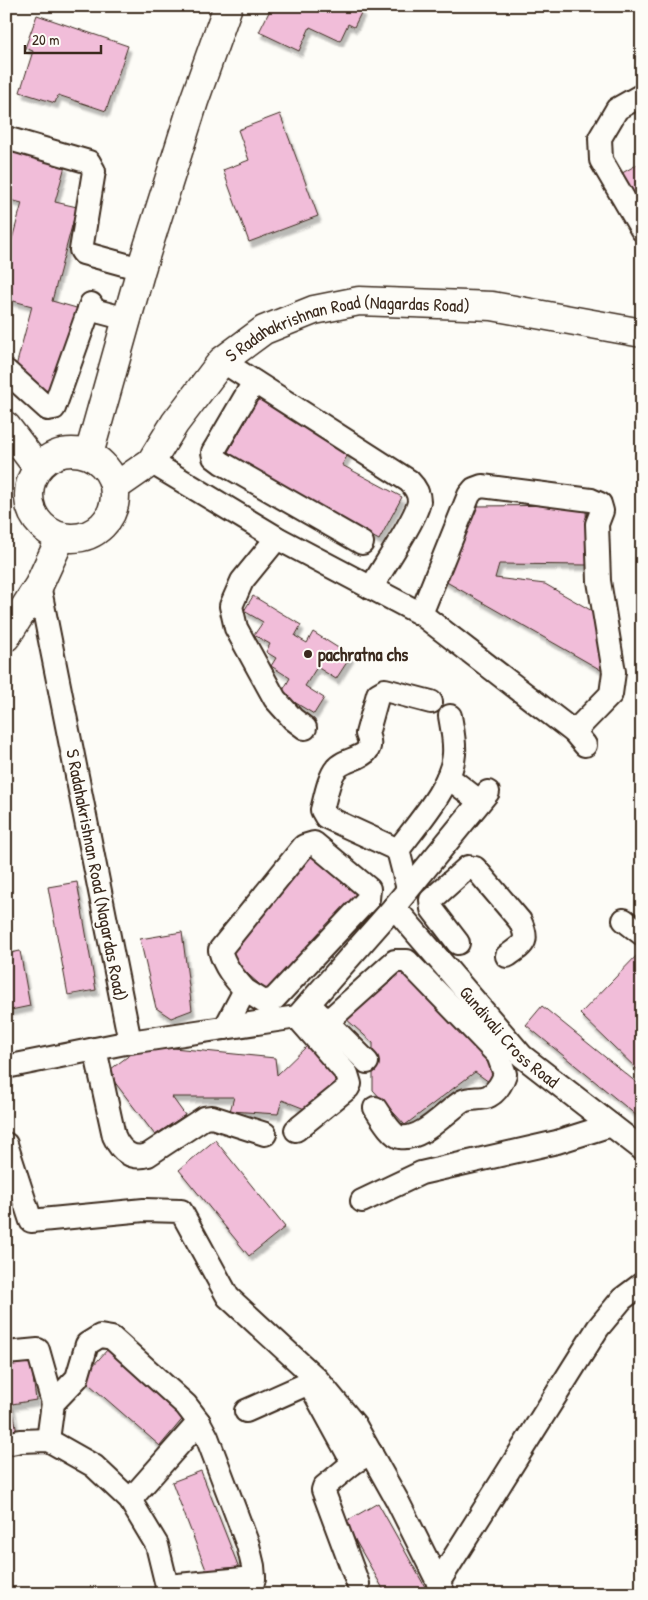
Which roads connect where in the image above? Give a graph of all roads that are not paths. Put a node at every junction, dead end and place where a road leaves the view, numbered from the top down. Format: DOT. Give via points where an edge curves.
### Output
graph roads {
  1 [pos="228,6"];
  2 [pos="642,95"];
  3 [pos="6,138"];
  4 [pos="642,230"];
  5 [pos="141,269"];
  6 [pos="127,319"];
  7 [pos="642,333"];
  8 [pos="222,361"];
  9 [pos="6,371"];
  10 [pos="254,382"];
  11 [pos="6,426"];
  12 [pos="89,454"];
  13 [pos="152,462"];
  14 [pos="38,468"];
  15 [pos="115,487"];
  16 [pos="61,537"];
  17 [pos="277,538"];
  18 [pos="362,543"];
  19 [pos="39,584"];
  20 [pos="371,588"];
  21 [pos="421,614"];
  22 [pos="6,637"];
  23 [pos="432,702"];
  24 [pos="450,716"];
  25 [pos="305,728"];
  26 [pos="448,777"];
  27 [pos="398,850"];
  28 [pos="437,853"];
  29 [pos="459,875"];
  30 [pos="408,889"];
  31 [pos="394,906"];
  32 [pos="624,920"];
  33 [pos="642,934"];
  34 [pos="432,951"];
  35 [pos="507,956"];
  36 [pos="245,990"];
  37 [pos="303,1010"];
  38 [pos="327,1022"];
  39 [pos="218,1032"];
  40 [pos="262,1032"];
  41 [pos="130,1042"];
  42 [pos="95,1049"];
  43 [pos="366,1062"];
  44 [pos="6,1067"];
  45 [pos="375,1108"];
  46 [pos="611,1125"];
  47 [pos="296,1130"];
  48 [pos="265,1134"];
  49 [pos="6,1144"];
  50 [pos="642,1149"];
  51 [pos="362,1201"];
  52 [pos="642,1284"];
  53 [pos="6,1353"];
  54 [pos="313,1381"];
  55 [pos="53,1403"];
  56 [pos="246,1411"];
  57 [pos="200,1422"];
  58 [pos="48,1440"];
  59 [pos="6,1444"];
  60 [pos="362,1458"];
  61 [pos="130,1500"];
  62 [pos="358,1584"];
  63 [pos="252,1586"];
  64 [pos="441,1588"];
  65 [pos="166,1590"];
  1 -- 5 [label="street"];
  2 -- 4 [label="street" via="617,109 600,138 601,160"];
  3 -- 5 [label="street" via="89,162 94,172 81,250"];
  5 -- 6 [label="street"];
  6 -- 9 [label="street" via="90,306 54,408 48,409"];
  6 -- 12 [label="street"];
  7 -- 8 [label="street, S Radahakrishnan Road (Nagardas Road)" via="492,306 359,300 314,310 264,330"];
  8 -- 10 [label="street"];
  8 -- 13 [label="street, S Radahakrishnan Road (Nagardas Road)" via="175,423"];
  10 -- 18 [label="street" via="213,452 214,457"];
  10 -- 20 [label="street" via="409,480 418,492 417,509"];
  11 -- 14 [label="street"];
  12 -- 14 [label="street" via="61,453"];
  12 -- 15 [label="street" via="110,473"];
  13 -- 15 [label="street, S Radahakrishnan Road (Nagardas Road)"];
  13 -- 17 [label="street"];
  14 -- 16 [label="street" via="28,494 30,509 47,531"];
  15 -- 16 [label="street" via="116,502 102,527 75,539"];
  16 -- 19 [label="street"];
  17 -- 20 [label="street"];
  17 -- 25 [label="street" via="242,581 232,606 236,628 275,699"];
  19 -- 22 [label="street"];
  19 -- 41 [label="street, S Radahakrishnan Road (Nagardas Road)"];
  20 -- 21 [label="street"];
  21 -- 21 [label="street" via="580,738 610,694 614,672 597,563 596,524 602,510 600,504 591,500 482,486 474,490 469,495"];
  23 -- 27 [label="street" via="385,690 378,694 367,734 368,747 363,755 334,770 322,810 326,818"];
  24 -- 26 [label="street" via="454,756"];
  26 -- 27 [label="street"];
  26 -- 28 [label="street" via="483,796"];
  27 -- 30 [label="street"];
  28 -- 29 [label="street"];
  28 -- 30 [label="street"];
  29 -- 34 [label="street" via="431,900 432,909 458,943"];
  29 -- 35 [label="street" via="468,867 475,868 520,921 526,938 524,944"];
  30 -- 31 [label="street"];
  31 -- 34 [label="street, Gundivali Cross Road"];
  31 -- 37 [label="street"];
  32 -- 33 [label="street"];
  34 -- 46 [label="street, Gundivali Cross Road" via="522,1056"];
  36 -- 36 [label="street" via="264,1002 274,999 368,899 369,889 314,843 304,846 220,950 232,976"];
  36 -- 39 [label="street"];
  37 -- 38 [label="street"];
  37 -- 39 [label="street"];
  37 -- 47 [label="street" via="347,1074 350,1084"];
  38 -- 43 [label="street"];
  38 -- 45 [label="street" via="395,961 407,961 498,1055 505,1074 500,1087 488,1097 465,1100 411,1136 394,1134"];
  39 -- 40 [label="street"];
  39 -- 41 [label="street"];
  41 -- 42 [label="street"];
  42 -- 44 [label="street"];
  42 -- 48 [label="street" via="114,1136 131,1156 148,1155 204,1118 212,1117"];
  46 -- 50 [label="street, Gundivali Cross Road"];
  46 -- 51 [label="street" via="557,1142 421,1173"];
  49 -- 54 [label="street" via="31,1221 144,1210 180,1211 228,1297"];
  52 -- 64 [label="street" via="622,1299 598,1328"];
  53 -- 55 [label="street" via="38,1350"];
  54 -- 56 [label="street"];
  54 -- 60 [label="street" via="355,1425"];
  55 -- 57 [label="street" via="77,1378 87,1344 105,1336 112,1338 186,1405"];
  55 -- 58 [label="street"];
  57 -- 61 [label="street"];
  57 -- 63 [label="street" via="248,1545 253,1566"];
  58 -- 59 [label="street"];
  58 -- 61 [label="street" via="94,1466"];
  60 -- 62 [label="street" via="323,1490"];
  60 -- 64 [label="street" via="397,1500"];
  61 -- 65 [label="street" via="157,1545"];
  63 -- 65 [label="street"];
}
